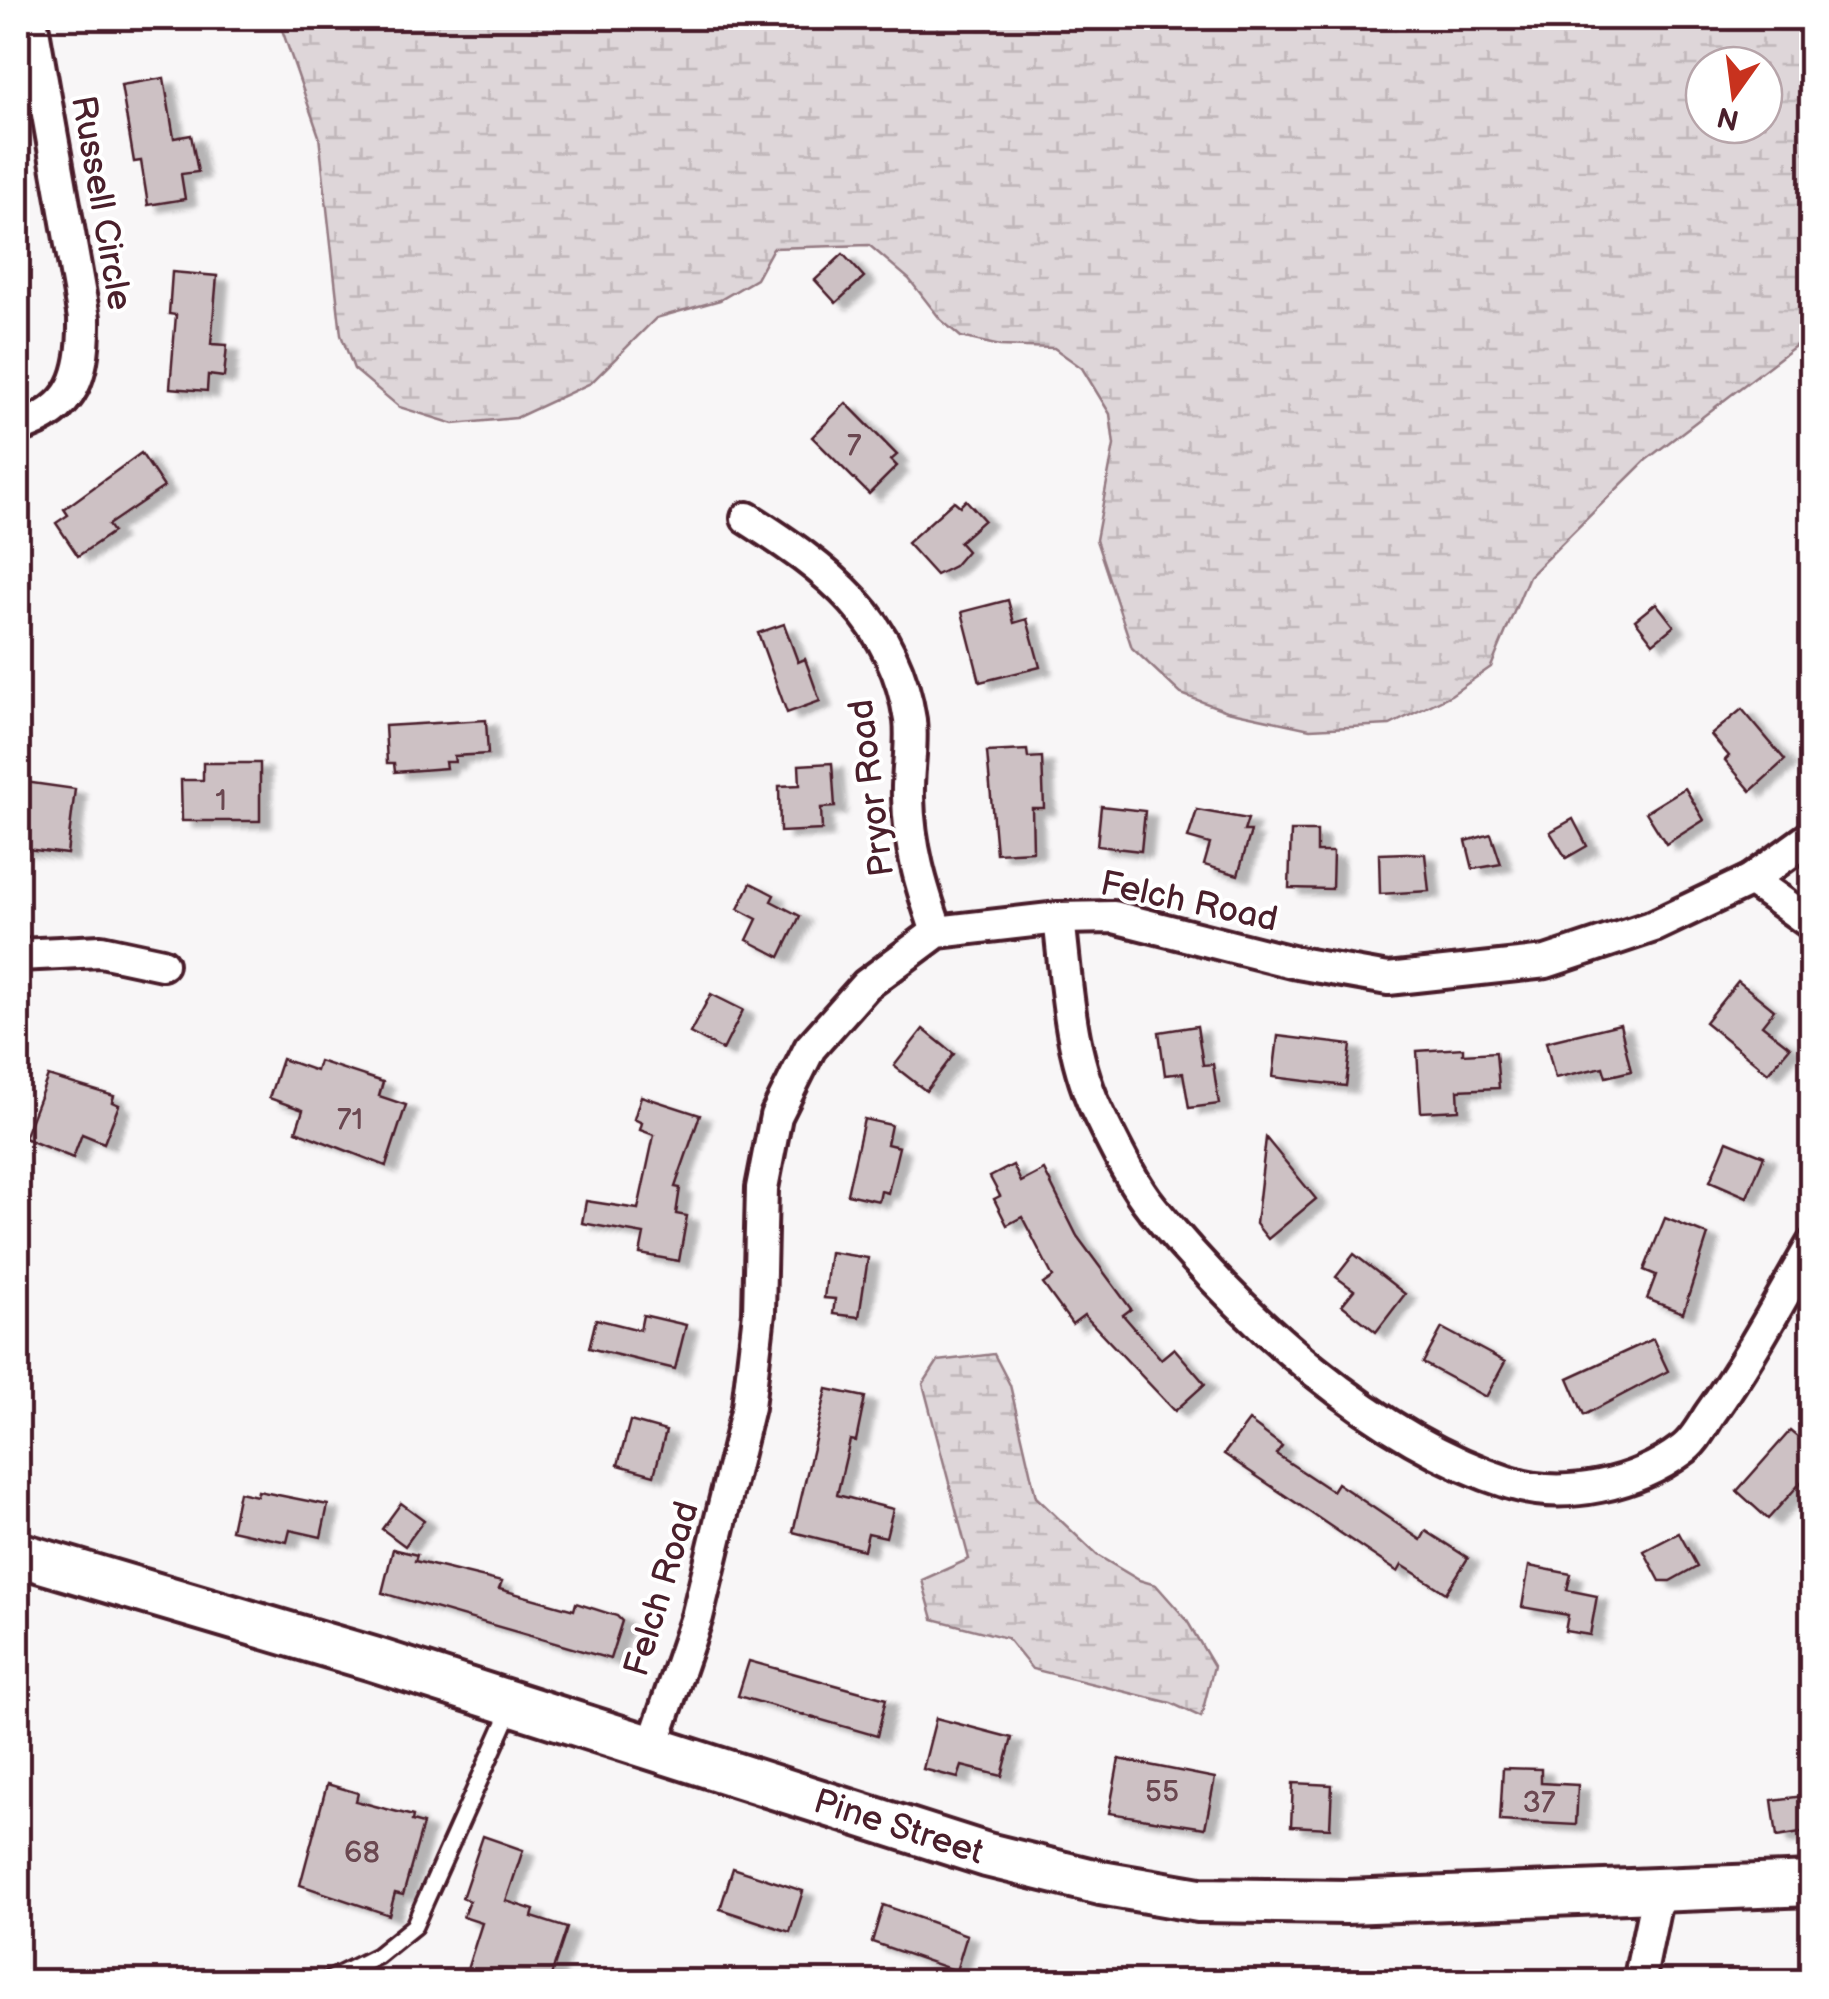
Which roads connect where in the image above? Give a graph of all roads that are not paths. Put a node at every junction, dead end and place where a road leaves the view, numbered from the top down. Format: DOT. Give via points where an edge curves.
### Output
graph roads {
  1 [pos="30,18"];
  2 [pos="18,427"];
  3 [pos="747,518"];
  4 [pos="1812,836"];
  5 [pos="1751,880"];
  6 [pos="1059,918"];
  7 [pos="1812,924"];
  8 [pos="938,932"];
  9 [pos="18,956"];
  10 [pos="162,964"];
  11 [pos="1812,1245"];
  12 [pos="18,1554"];
  13 [pos="513,1703"];
  14 [pos="652,1748"];
  15 [pos="1812,1884"];
  16 [pos="1658,1890"];
  17 [pos="325,1982"];
  18 [pos="1640,1982"];
  1 -- 2 [label="street, Russell Circle" via="85,352 68,400"];
  3 -- 8 [label="street, Pryor Road" via="819,564 856,602 891,656 910,721 913,862"];
  4 -- 5 [label="street, Felch Road"];
  5 -- 6 [label="street, Felch Road" via="1654,926 1546,962 1388,979 1114,917"];
  5 -- 7 [label="street"];
  6 -- 8 [label="street, Felch Road"];
  6 -- 11 [label="street" via="1075,1046 1098,1114 1150,1206 1314,1376 1445,1455 1513,1484 1590,1489 1638,1477 1686,1448"];
  8 -- 14 [label="street, Felch Road" via="866,985 810,1048 776,1116 762,1188 759,1313 748,1406 697,1616"];
  9 -- 10 [label="street" via="101,951"];
  12 -- 13 [label="main road, Pine Street"];
  13 -- 14 [label="main road, Pine Street"];
  13 -- 17 [label="lane" via="414,1926 377,1956"];
  14 -- 16 [label="main road, Pine Street" via="986,1856 1199,1900 1346,1902"];
  15 -- 16 [label="main road, Pine Street"];
  16 -- 18 [label="street"];
}
